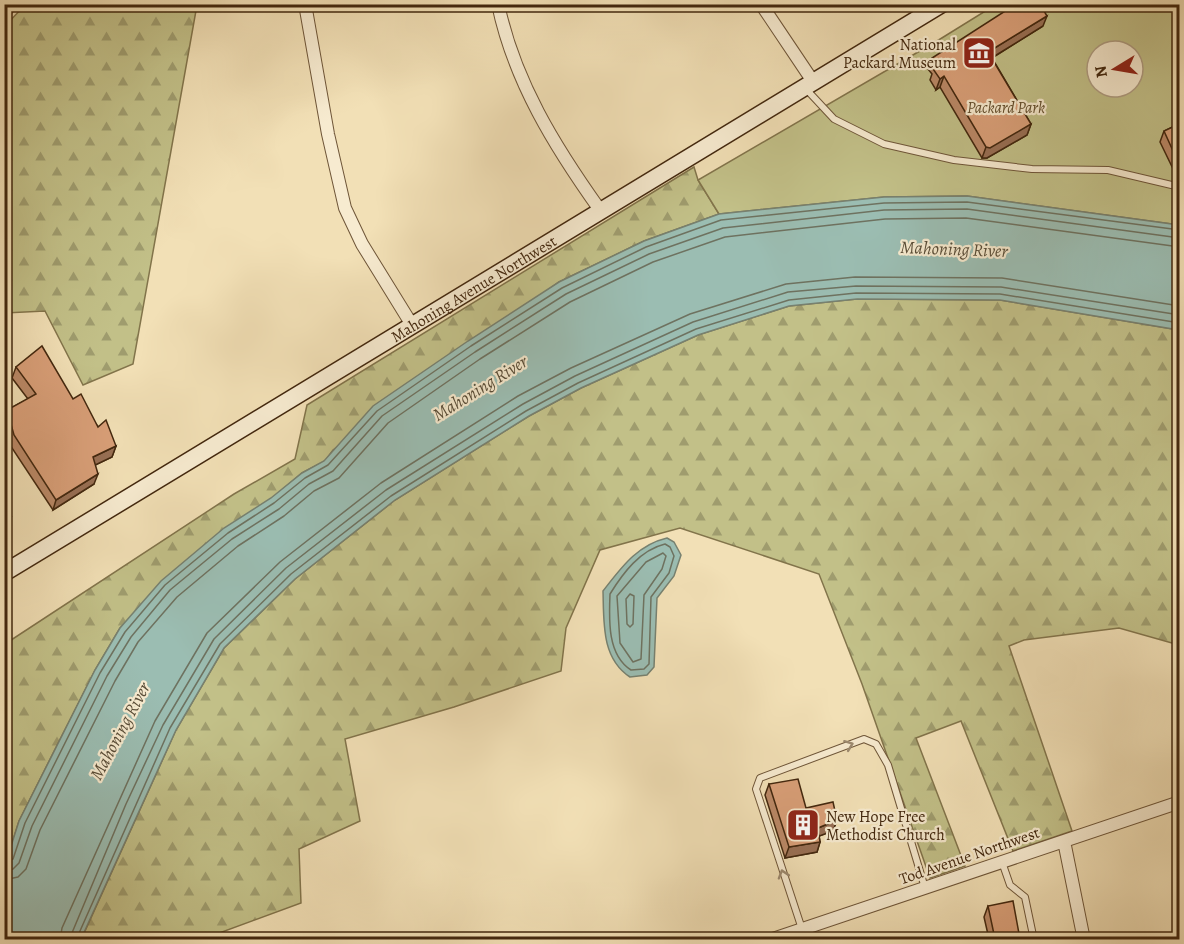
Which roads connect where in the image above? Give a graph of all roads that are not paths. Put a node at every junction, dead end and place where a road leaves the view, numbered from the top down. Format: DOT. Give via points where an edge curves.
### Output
graph roads {
  1 [pos="305,4"];
  2 [pos="498,4"];
  3 [pos="761,4"];
  4 [pos="942,4"];
  5 [pos="809,86"];
  6 [pos="1179,187"];
  7 [pos="600,210"];
  8 [pos="412,325"];
  9 [pos="4,573"];
  10 [pos="1179,802"];
  11 [pos="1064,841"];
  12 [pos="1002,862"];
  13 [pos="925,888"];
  14 [pos="802,929"];
  15 [pos="770,939"];
  16 [pos="1034,939"];
  17 [pos="1084,939"];
  1 -- 8 [label="street" via="345,208 362,244"];
  2 -- 7 [label="street" via="515,66 530,99"];
  3 -- 5 [label="street"];
  4 -- 5 [label="main road, Mahoning Avenue Northwest"];
  5 -- 6 [label="lane" via="834,119 884,144 954,160 1032,169 1108,170"];
  5 -- 7 [label="main road, Mahoning Avenue Northwest"];
  7 -- 8 [label="main road, Mahoning Avenue Northwest"];
  8 -- 9 [label="main road, Mahoning Avenue Northwest"];
  10 -- 11 [label="street, Tod Avenue Northwest"];
  11 -- 12 [label="street, Tod Avenue Northwest"];
  11 -- 17 [label="street"];
  12 -- 13 [label="street, Tod Avenue Northwest"];
  12 -- 16 [label="lane" via="1010,885 1025,897"];
  13 -- 14 [label="street, Tod Avenue Northwest"];
  14 -- 13 [label="lane, one-way" via="756,789 760,778 864,739 876,744 888,765"];
  14 -- 15 [label="street, Tod Avenue Northwest"];
}
